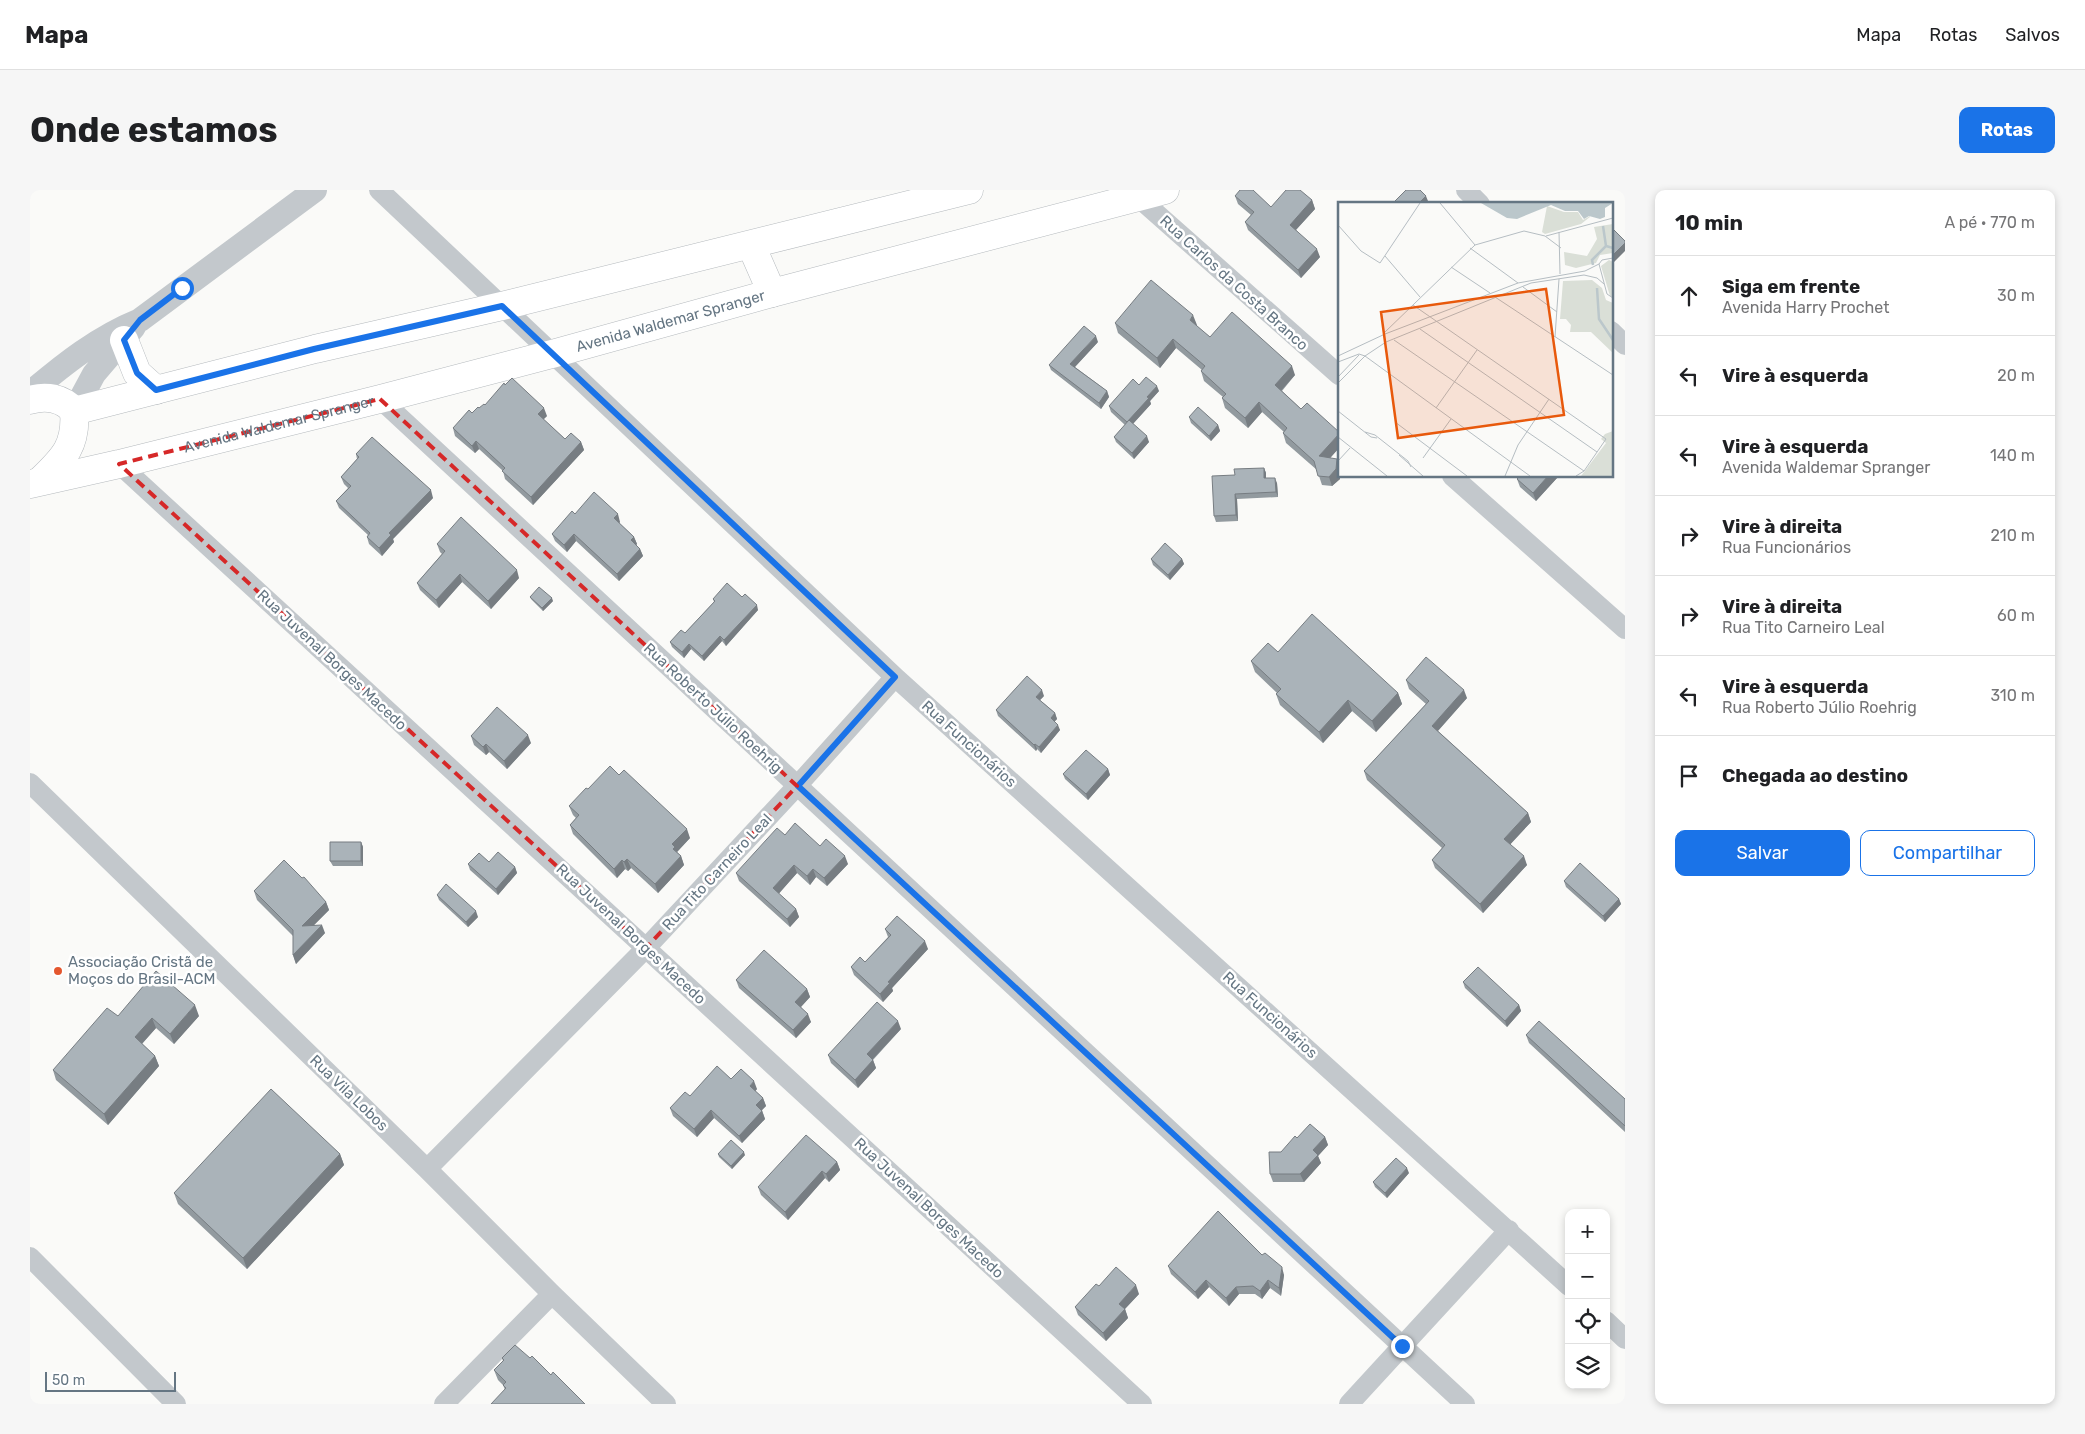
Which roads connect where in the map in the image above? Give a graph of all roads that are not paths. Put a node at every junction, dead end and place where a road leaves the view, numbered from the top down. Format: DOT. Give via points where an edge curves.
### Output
graph roads {
  1 [pos="315,190"];
  2 [pos="379,190"];
  3 [pos="969,190"];
  4 [pos="1165,190"];
  5 [pos="1466,190"];
  6 [pos="1134,193"];
  7 [pos="1478,202"];
  8 [pos="751,245"];
  9 [pos="772,293"];
  10 [pos="502,306"];
  11 [pos="132,330"];
  12 [pos="1612,332"];
  13 [pos="1625,345"];
  14 [pos="552,354"];
  15 [pos="1338,374"];
  16 [pos="156,390"];
  17 [pos="30,393"];
  18 [pos="380,399"];
  19 [pos="30,400"];
  20 [pos="74,411"];
  21 [pos="119,464"];
  22 [pos="1454,478"];
  23 [pos="36,482"];
  24 [pos="1625,629"];
  25 [pos="895,677"];
  26 [pos="30,783"];
  27 [pos="798,786"];
  28 [pos="646,948"];
  29 [pos="427,1169"];
  30 [pos="1509,1230"];
  31 [pos="30,1257"];
  32 [pos="1565,1282"];
  33 [pos="552,1294"];
  34 [pos="1610,1325"];
  35 [pos="1625,1339"];
  36 [pos="1402,1346"];
  37 [pos="176,1404"];
  38 [pos="444,1404"];
  39 [pos="666,1404"];
  40 [pos="1142,1404"];
  41 [pos="1349,1404"];
  42 [pos="1465,1404"];
  1 -- 11 [label="street"];
  2 -- 10 [label="street, Rua Funcionários"];
  3 -- 8 [label="main road"];
  4 -- 6 [label="main road, Avenida Waldemar Spranger"];
  5 -- 7 [label="street"];
  6 -- 9 [label="main road, Avenida Waldemar Spranger"];
  6 -- 15 [label="street, Rua Carlos da Costa Branco"];
  8 -- 9 [label="main road"];
  8 -- 10 [label="main road"];
  9 -- 14 [label="main road, Avenida Waldemar Spranger"];
  10 -- 14 [label="street, Rua Funcionários"];
  10 -- 16 [label="main road" via="322,347"];
  11 -- 16 [label="main road" via="137,373"];
  11 -- 17 [label="street" via="118,329 73,357"];
  11 -- 20 [label="street" via="94,374"];
  12 -- 13 [label="street"];
  14 -- 18 [label="main road, Avenida Waldemar Spranger"];
  14 -- 25 [label="street, Rua Funcionários"];
  16 -- 20 [label="main road"];
  18 -- 21 [label="main road, Avenida Waldemar Spranger"];
  18 -- 27 [label="street, Rua Roberto Júlio Roehrig"];
  19 -- 20 [label="main road" via="41,396 53,398 67,402"];
  20 -- 23 [label="main road" via="72,441 63,459"];
  21 -- 23 [label="main road, Avenida Waldemar Spranger"];
  21 -- 28 [label="street, Rua Juvenal Borges Macedo"];
  22 -- 24 [label="street"];
  25 -- 27 [label="street, Rua Tito Carneiro Leal"];
  25 -- 30 [label="street, Rua Funcionários"];
  26 -- 29 [label="street, Rua Vila Lobos"];
  27 -- 28 [label="street, Rua Tito Carneiro Leal"];
  27 -- 36 [label="street, Rua Roberto Júlio Roehrig"];
  28 -- 29 [label="street, Rua Tito Carneiro Leal"];
  28 -- 40 [label="street, Rua Juvenal Borges Macedo"];
  29 -- 33 [label="street, Rua Vila Lobos"];
  30 -- 32 [label="street, Rua Funcionários"];
  30 -- 36 [label="street"];
  31 -- 37 [label="street"];
  33 -- 38 [label="street"];
  33 -- 39 [label="street, Rua Vila Lobos"];
  34 -- 35 [label="street"];
  36 -- 41 [label="street"];
  36 -- 42 [label="street, Rua Roberto Júlio Roehrig"];
}
